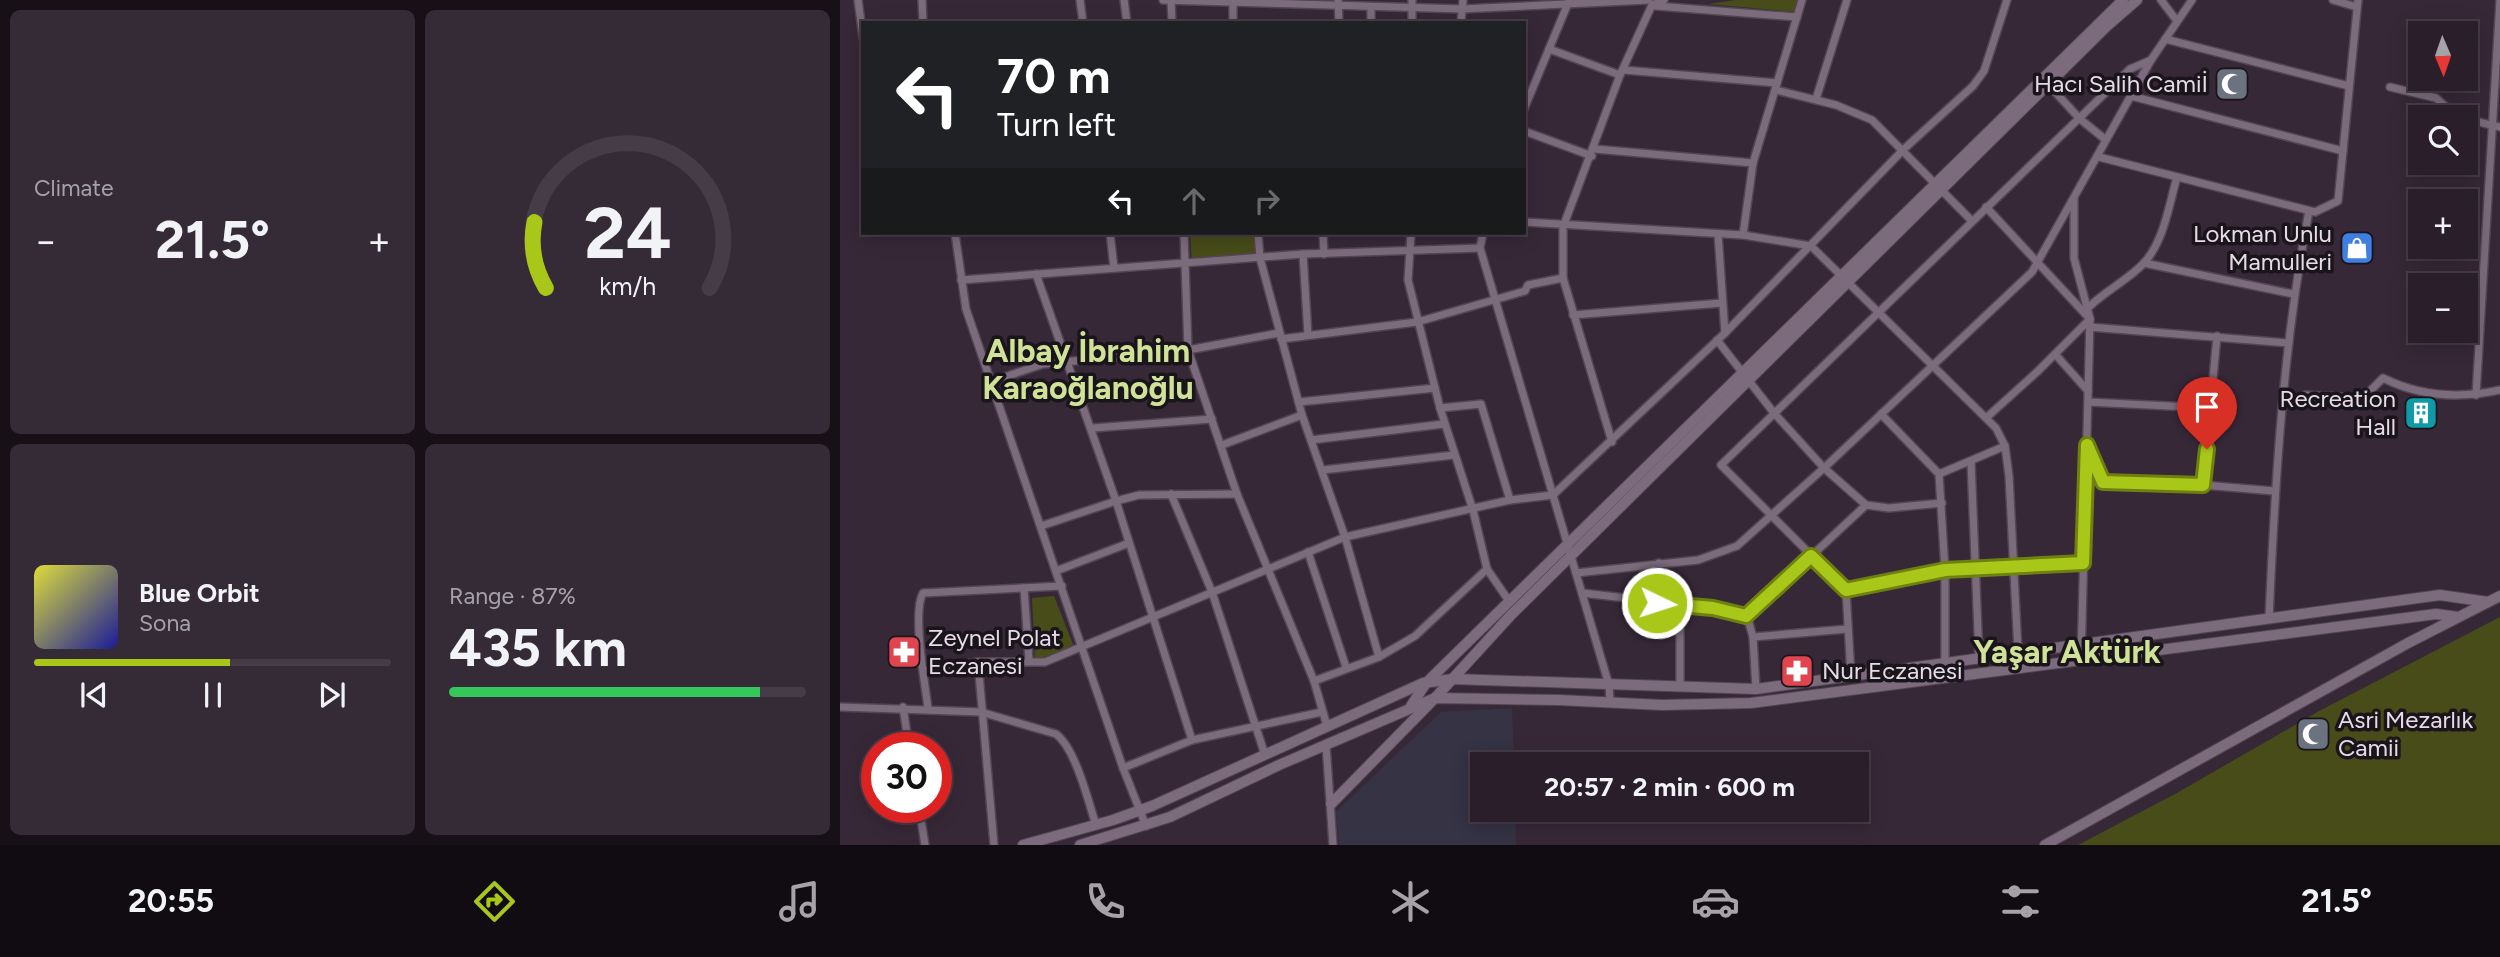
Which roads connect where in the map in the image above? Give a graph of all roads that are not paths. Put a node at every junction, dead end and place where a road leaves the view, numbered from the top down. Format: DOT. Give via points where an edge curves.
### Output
graph roads {
  1 [pos="858,0"];
  2 [pos="922,0"];
  3 [pos="1080,0"];
  4 [pos="1124,0"];
  5 [pos="1169,0"];
  6 [pos="1463,0"];
  7 [pos="1664,0"];
  8 [pos="1802,0"];
  9 [pos="1847,0"];
  10 [pos="2007,0"];
  11 [pos="2123,0"];
  12 [pos="2137,0"];
  13 [pos="2161,0"];
  14 [pos="2192,0"];
  15 [pos="2333,0"];
  16 [pos="2500,0"];
  17 [pos="1568,2"];
  18 [pos="1338,3"];
  19 [pos="1650,3"];
  20 [pos="1233,4"];
  21 [pos="1412,4"];
  22 [pos="2357,4"];
  23 [pos="1371,7"];
  24 [pos="1462,9"];
  25 [pos="1797,17"];
  26 [pos="923,21"];
  27 [pos="1083,21"];
  28 [pos="1127,21"];
  29 [pos="1172,21"];
  30 [pos="1233,21"];
  31 [pos="1339,21"];
  32 [pos="1371,21"];
  33 [pos="1461,21"];
  34 [pos="2177,21"];
  35 [pos="861,22"];
  36 [pos="2165,38"];
  37 [pos="1549,49"];
  38 [pos="2151,60"];
  39 [pos="1622,73"];
  40 [pos="1526,81"];
  41 [pos="1535,81"];
  42 [pos="2046,82"];
  43 [pos="1776,86"];
  44 [pos="2349,86"];
  45 [pos="2390,87"];
  46 [pos="2131,96"];
  47 [pos="1816,99"];
  48 [pos="1526,104"];
  49 [pos="2444,105"];
  50 [pos="2080,119"];
  51 [pos="2478,121"];
  52 [pos="2491,124"];
  53 [pos="2500,127"];
  54 [pos="1526,132"];
  55 [pos="2106,141"];
  56 [pos="1904,149"];
  57 [pos="2343,151"];
  58 [pos="1593,152"];
  59 [pos="2099,157"];
  60 [pos="1753,163"];
  61 [pos="2177,177"];
  62 [pos="1938,186"];
  63 [pos="2074,194"];
  64 [pos="1986,207"];
  65 [pos="2309,211"];
  66 [pos="1972,220"];
  67 [pos="1526,222"];
  68 [pos="1563,227"];
  69 [pos="1718,234"];
  70 [pos="955,235"];
  71 [pos="1110,235"];
  72 [pos="1184,235"];
  73 [pos="1258,235"];
  74 [pos="1324,235"];
  75 [pos="1412,235"];
  76 [pos="1483,235"];
  77 [pos="1743,235"];
  78 [pos="1811,246"];
  79 [pos="1409,248"];
  80 [pos="1480,248"];
  81 [pos="1303,254"];
  82 [pos="1324,254"];
  83 [pos="1260,258"];
  84 [pos="2144,263"];
  85 [pos="1184,264"];
  86 [pos="2037,265"];
  87 [pos="1114,268"];
  88 [pos="1036,274"];
  89 [pos="1563,278"];
  90 [pos="1845,279"];
  91 [pos="961,280"];
  92 [pos="2293,294"];
  93 [pos="1496,299"];
  94 [pos="1722,303"];
  95 [pos="2089,307"];
  96 [pos="1880,312"];
  97 [pos="1573,315"];
  98 [pos="1417,322"];
  99 [pos="2090,323"];
  100 [pos="1725,333"];
  101 [pos="1307,335"];
  102 [pos="1280,336"];
  103 [pos="2217,336"];
  104 [pos="1717,340"];
  105 [pos="2289,343"];
  106 [pos="1188,350"];
  107 [pos="2055,354"];
  108 [pos="1065,362"];
  109 [pos="1933,366"];
  110 [pos="1746,376"];
  111 [pos="990,382"];
  112 [pos="1435,388"];
  113 [pos="2500,390"];
  114 [pos="2088,391"];
  115 [pos="2305,395"];
  116 [pos="2476,395"];
  117 [pos="1298,402"];
  118 [pos="2088,402"];
  119 [pos="1440,408"];
  120 [pos="2210,408"];
  121 [pos="1774,413"];
  122 [pos="1881,414"];
  123 [pos="1302,415"];
  124 [pos="1986,418"];
  125 [pos="1212,419"];
  126 [pos="1444,424"];
  127 [pos="1093,428"];
  128 [pos="1311,440"];
  129 [pos="1612,442"];
  130 [pos="1222,445"];
  131 [pos="2087,445"];
  132 [pos="2005,446"];
  133 [pos="1454,455"];
  134 [pos="1971,462"];
  135 [pos="1824,468"];
  136 [pos="1323,470"];
  137 [pos="1939,474"];
  138 [pos="2203,485"];
  139 [pos="2274,491"];
  140 [pos="1171,494"];
  141 [pos="1237,494"];
  142 [pos="1553,495"];
  143 [pos="1116,500"];
  144 [pos="1510,500"];
  145 [pos="1942,503"];
  146 [pos="1866,505"];
  147 [pos="1473,510"];
  148 [pos="1771,516"];
  149 [pos="1041,526"];
  150 [pos="1345,537"];
  151 [pos="1129,543"];
  152 [pos="1568,543"];
  153 [pos="1308,552"];
  154 [pos="1811,556"];
  155 [pos="1571,557"];
  156 [pos="2083,563"];
  157 [pos="1659,564"];
  158 [pos="2012,567"];
  159 [pos="1268,569"];
  160 [pos="1487,569"];
  161 [pos="1978,569"];
  162 [pos="1056,570"];
  163 [pos="1945,570"];
  164 [pos="1576,573"];
  165 [pos="1062,586"];
  166 [pos="1024,588"];
  167 [pos="1846,590"];
  168 [pos="1212,592"];
  169 [pos="1582,593"];
  170 [pos="2500,596"];
  171 [pos="1509,601"];
  172 [pos="2488,602"];
  173 [pos="1657,603"];
  174 [pos="1680,604"];
  175 [pos="1746,616"];
  176 [pos="2458,617"];
  177 [pos="1155,618"];
  178 [pos="2269,619"];
  179 [pos="1847,629"];
  180 [pos="1754,637"];
  181 [pos="2080,644"];
  182 [pos="1084,648"];
  183 [pos="2018,651"];
  184 [pos="1979,656"];
  185 [pos="1379,657"];
  186 [pos="1029,660"];
  187 [pos="2081,660"];
  188 [pos="978,662"];
  189 [pos="1945,663"];
  190 [pos="1346,667"];
  191 [pos="924,671"];
  192 [pos="1852,675"];
  193 [pos="1453,679"];
  194 [pos="1314,681"];
  195 [pos="1426,683"];
  196 [pos="1609,685"];
  197 [pos="1680,687"];
  198 [pos="1756,689"];
  199 [pos="1435,698"];
  200 [pos="1610,701"];
  201 [pos="1411,706"];
  202 [pos="840,707"];
  203 [pos="903,707"];
  204 [pos="928,708"];
  205 [pos="981,712"];
  206 [pos="1322,712"];
  207 [pos="1255,726"];
  208 [pos="1327,726"];
  209 [pos="907,732"];
  210 [pos="1192,740"];
  211 [pos="1326,744"];
  212 [pos="1265,755"];
  213 [pos="1124,768"];
  214 [pos="1331,804"];
  215 [pos="1139,811"];
  216 [pos="922,823"];
  217 [pos="1096,825"];
  218 [pos="1146,826"];
  219 [pos="925,845"];
  220 [pos="994,845"];
  221 [pos="1023,845"];
  222 [pos="1080,845"];
  223 [pos="1333,845"];
  224 [pos="2045,845"];
  1 -- 35 [label="street"];
  2 -- 26 [label="street"];
  3 -- 27 [label="street"];
  4 -- 28 [label="street"];
  5 -- 20 [label="street"];
  5 -- 29 [label="street"];
  6 -- 24 [label="street"];
  7 -- 19 [label="street"];
  8 -- 25 [label="street"];
  9 -- 47 [label="street"];
  10 -- 56 [label="street" via="1984,71"];
  11 -- 42 [label="street"];
  12 -- 42 [label="street"];
  13 -- 34 [label="street"];
  14 -- 34 [label="street"];
  15 -- 22 [label="street"];
  16 -- 52 [label="street"];
  17 -- 19 [label="street"];
  17 -- 24 [label="street"];
  17 -- 37 [label="street"];
  18 -- 20 [label="street"];
  18 -- 23 [label="street"];
  18 -- 31 [label="street"];
  19 -- 25 [label="street"];
  19 -- 39 [label="street"];
  20 -- 30 [label="street"];
  21 -- 23 [label="street"];
  21 -- 24 [label="street"];
  22 -- 44 [label="street"];
  23 -- 32 [label="street"];
  24 -- 33 [label="street"];
  25 -- 43 [label="street"];
  34 -- 36 [label="street"];
  36 -- 38 [label="street"];
  36 -- 44 [label="street"];
  37 -- 39 [label="street"];
  37 -- 41 [label="street"];
  38 -- 46 [label="street"];
  38 -- 50 [label="street" via="2130,69"];
  39 -- 43 [label="street"];
  39 -- 58 [label="street"];
  40 -- 41 [label="street"];
  41 -- 48 [label="street"];
  42 -- 50 [label="street"];
  42 -- 62 [label="street"];
  43 -- 47 [label="street"];
  43 -- 60 [label="street"];
  44 -- 57 [label="street"];
  45 -- 49 [label="street" via="2436,98"];
  46 -- 55 [label="street"];
  46 -- 57 [label="street"];
  47 -- 56 [label="street" via="1861,113"];
  50 -- 55 [label="street"];
  50 -- 64 [label="street"];
  51 -- 52 [label="street"];
  52 -- 53 [label="street"];
  52 -- 116 [label="street"];
  54 -- 58 [label="street"];
  55 -- 59 [label="street"];
  56 -- 62 [label="street"];
  56 -- 78 [label="street"];
  57 -- 65 [label="street" via="2339,201"];
  58 -- 60 [label="street"];
  58 -- 68 [label="street"];
  59 -- 61 [label="street"];
  59 -- 63 [label="street"];
  60 -- 77 [label="street"];
  61 -- 65 [label="street"];
  61 -- 84 [label="street" via="2157,243"];
  62 -- 66 [label="street"];
  62 -- 90 [label="street"];
  63 -- 86 [label="street"];
  63 -- 95 [label="street" via="2074,258"];
  64 -- 66 [label="street"];
  64 -- 86 [label="street"];
  65 -- 92 [label="street"];
  66 -- 96 [label="street"];
  67 -- 68 [label="street"];
  68 -- 69 [label="street"];
  68 -- 89 [label="street"];
  69 -- 77 [label="street"];
  69 -- 94 [label="street"];
  70 -- 91 [label="street"];
  71 -- 87 [label="street"];
  72 -- 85 [label="street"];
  73 -- 83 [label="street"];
  74 -- 82 [label="street"];
  75 -- 79 [label="street"];
  76 -- 80 [label="street"];
  77 -- 78 [label="street"];
  78 -- 90 [label="street"];
  78 -- 100 [label="street"];
  79 -- 80 [label="street"];
  79 -- 82 [label="street"];
  79 -- 98 [label="street" via="1408,280"];
  80 -- 93 [label="street"];
  81 -- 82 [label="street"];
  81 -- 83 [label="street"];
  81 -- 101 [label="street"];
  83 -- 85 [label="street"];
  83 -- 102 [label="street"];
  84 -- 92 [label="street"];
  84 -- 95 [label="street"];
  85 -- 87 [label="street"];
  85 -- 106 [label="street"];
  86 -- 99 [label="street"];
  86 -- 109 [label="street"];
  87 -- 88 [label="street"];
  88 -- 91 [label="street"];
  88 -- 108 [label="street"];
  89 -- 93 [label="street" via="1528,285 1525,291"];
  89 -- 97 [label="street"];
  90 -- 96 [label="street"];
  90 -- 110 [label="street"];
  91 -- 111 [label="street"];
  92 -- 105 [label="street"];
  93 -- 98 [label="street"];
  93 -- 142 [label="street"];
  94 -- 97 [label="street"];
  94 -- 100 [label="street"];
  95 -- 99 [label="street"];
  96 -- 109 [label="street"];
  96 -- 121 [label="street"];
  97 -- 129 [label="street"];
  98 -- 101 [label="street"];
  98 -- 112 [label="street"];
  99 -- 103 [label="street"];
  99 -- 107 [label="street"];
  99 -- 114 [label="street"];
  100 -- 104 [label="street"];
  101 -- 102 [label="street"];
  102 -- 106 [label="street"];
  102 -- 117 [label="street"];
  103 -- 105 [label="street"];
  103 -- 120 [label="street"];
  104 -- 110 [label="street"];
  104 -- 129 [label="street"];
  105 -- 139 [label="street"];
  106 -- 108 [label="street"];
  106 -- 125 [label="street"];
  107 -- 114 [label="street"];
  107 -- 124 [label="street"];
  108 -- 111 [label="street" via="1043,364"];
  108 -- 127 [label="street"];
  109 -- 122 [label="street"];
  109 -- 124 [label="street"];
  110 -- 121 [label="street"];
  110 -- 152 [label="street"];
  110 -- 155 [label="street"];
  111 -- 149 [label="street"];
  112 -- 117 [label="street"];
  112 -- 119 [label="street"];
  113 -- 116 [label="street"];
  114 -- 118 [label="street"];
  115 -- 116 [label="street" via="2363,398 2383,379 2412,392"];
  117 -- 123 [label="street"];
  118 -- 120 [label="street"];
  118 -- 131 [label="street"];
  119 -- 126 [label="street"];
  119 -- 144 [label="street" via="1480,404"];
  120 -- 138 [label="street"];
  121 -- 135 [label="street"];
  121 -- 148 [label="street" via="1721,465"];
  122 -- 135 [label="street"];
  122 -- 137 [label="street"];
  123 -- 128 [label="street"];
  123 -- 130 [label="street"];
  124 -- 132 [label="street"];
  125 -- 127 [label="street"];
  125 -- 130 [label="street"];
  126 -- 128 [label="street"];
  126 -- 133 [label="street"];
  127 -- 143 [label="street"];
  128 -- 136 [label="street"];
  129 -- 142 [label="street"];
  130 -- 141 [label="street"];
  131 -- 138 [label="street" via="2103,482"];
  131 -- 156 [label="street"];
  132 -- 134 [label="street"];
  132 -- 158 [label="street"];
  133 -- 136 [label="street"];
  133 -- 147 [label="street"];
  134 -- 137 [label="street"];
  134 -- 161 [label="street"];
  135 -- 146 [label="street"];
  135 -- 148 [label="street"];
  136 -- 150 [label="street"];
  137 -- 145 [label="street"];
  138 -- 139 [label="street"];
  139 -- 178 [label="street"];
  140 -- 141 [label="street"];
  140 -- 143 [label="street"];
  140 -- 168 [label="street"];
  141 -- 159 [label="street"];
  142 -- 144 [label="street"];
  142 -- 152 [label="street"];
  143 -- 149 [label="street"];
  143 -- 151 [label="street"];
  144 -- 147 [label="street"];
  145 -- 146 [label="street" via="1889,508"];
  145 -- 163 [label="street"];
  146 -- 154 [label="street"];
  147 -- 150 [label="street"];
  147 -- 160 [label="street"];
  148 -- 154 [label="street"];
  148 -- 157 [label="street" via="1737,546 1698,560"];
  149 -- 162 [label="street"];
  150 -- 153 [label="street"];
  150 -- 185 [label="street"];
  151 -- 162 [label="street"];
  151 -- 177 [label="street"];
  152 -- 155 [label="street"];
  152 -- 171 [label="street"];
  153 -- 159 [label="street"];
  153 -- 190 [label="street"];
  154 -- 167 [label="street"];
  154 -- 175 [label="street"];
  155 -- 164 [label="street"];
  155 -- 193 [label="street"];
  156 -- 158 [label="street"];
  156 -- 181 [label="street"];
  157 -- 164 [label="street"];
  157 -- 173 [label="street"];
  158 -- 161 [label="street"];
  158 -- 183 [label="street"];
  159 -- 168 [label="street"];
  159 -- 194 [label="street"];
  160 -- 171 [label="street"];
  160 -- 185 [label="street" via="1415,636"];
  161 -- 163 [label="street"];
  161 -- 184 [label="street"];
  162 -- 165 [label="street"];
  163 -- 167 [label="street"];
  163 -- 189 [label="street"];
  164 -- 169 [label="street"];
  165 -- 166 [label="street"];
  165 -- 182 [label="street"];
  166 -- 186 [label="street"];
  166 -- 191 [label="street" via="923,593 919,602"];
  167 -- 179 [label="street"];
  168 -- 177 [label="street"];
  168 -- 207 [label="street"];
  169 -- 173 [label="street"];
  169 -- 196 [label="street"];
  170 -- 172 [label="street"];
  171 -- 195 [label="street"];
  172 -- 176 [label="street"];
  172 -- 178 [label="street" via="2440,595"];
  173 -- 174 [label="street"];
  174 -- 175 [label="street"];
  174 -- 197 [label="street"];
  175 -- 180 [label="street"];
  176 -- 187 [label="street" via="2436,614"];
  176 -- 224 [label="street"];
  177 -- 182 [label="street"];
  177 -- 210 [label="street"];
  178 -- 181 [label="street"];
  179 -- 180 [label="street"];
  179 -- 192 [label="street"];
  180 -- 198 [label="street"];
  181 -- 183 [label="street"];
  181 -- 187 [label="street"];
  182 -- 186 [label="street" via="1045,662"];
  182 -- 213 [label="street"];
  183 -- 184 [label="street"];
  184 -- 189 [label="street"];
  185 -- 190 [label="street"];
  186 -- 188 [label="street"];
  187 -- 200 [label="street" via="1751,703"];
  188 -- 191 [label="street"];
  188 -- 205 [label="street"];
  189 -- 192 [label="street"];
  190 -- 194 [label="street"];
  191 -- 204 [label="street"];
  192 -- 198 [label="street"];
  193 -- 195 [label="street"];
  193 -- 196 [label="street"];
  193 -- 199 [label="street"];
  194 -- 206 [label="street"];
  195 -- 201 [label="street"];
  195 -- 208 [label="street"];
  196 -- 197 [label="street"];
  196 -- 200 [label="street"];
  197 -- 198 [label="street"];
  199 -- 200 [label="street"];
  199 -- 201 [label="street"];
  199 -- 214 [label="street"];
  201 -- 211 [label="street"];
  202 -- 203 [label="street"];
  203 -- 204 [label="street"];
  203 -- 209 [label="street"];
  204 -- 205 [label="street"];
  205 -- 217 [label="street" via="1063,740"];
  205 -- 220 [label="street"];
  206 -- 207 [label="street"];
  206 -- 208 [label="street"];
  207 -- 210 [label="street"];
  207 -- 212 [label="street"];
  208 -- 212 [label="street"];
  210 -- 213 [label="street"];
  211 -- 214 [label="street"];
  211 -- 218 [label="street"];
  212 -- 215 [label="street"];
  213 -- 215 [label="street"];
  214 -- 223 [label="street"];
  215 -- 217 [label="street"];
  215 -- 218 [label="street"];
  216 -- 219 [label="street"];
  217 -- 221 [label="street"];
  218 -- 222 [label="street"];
}
